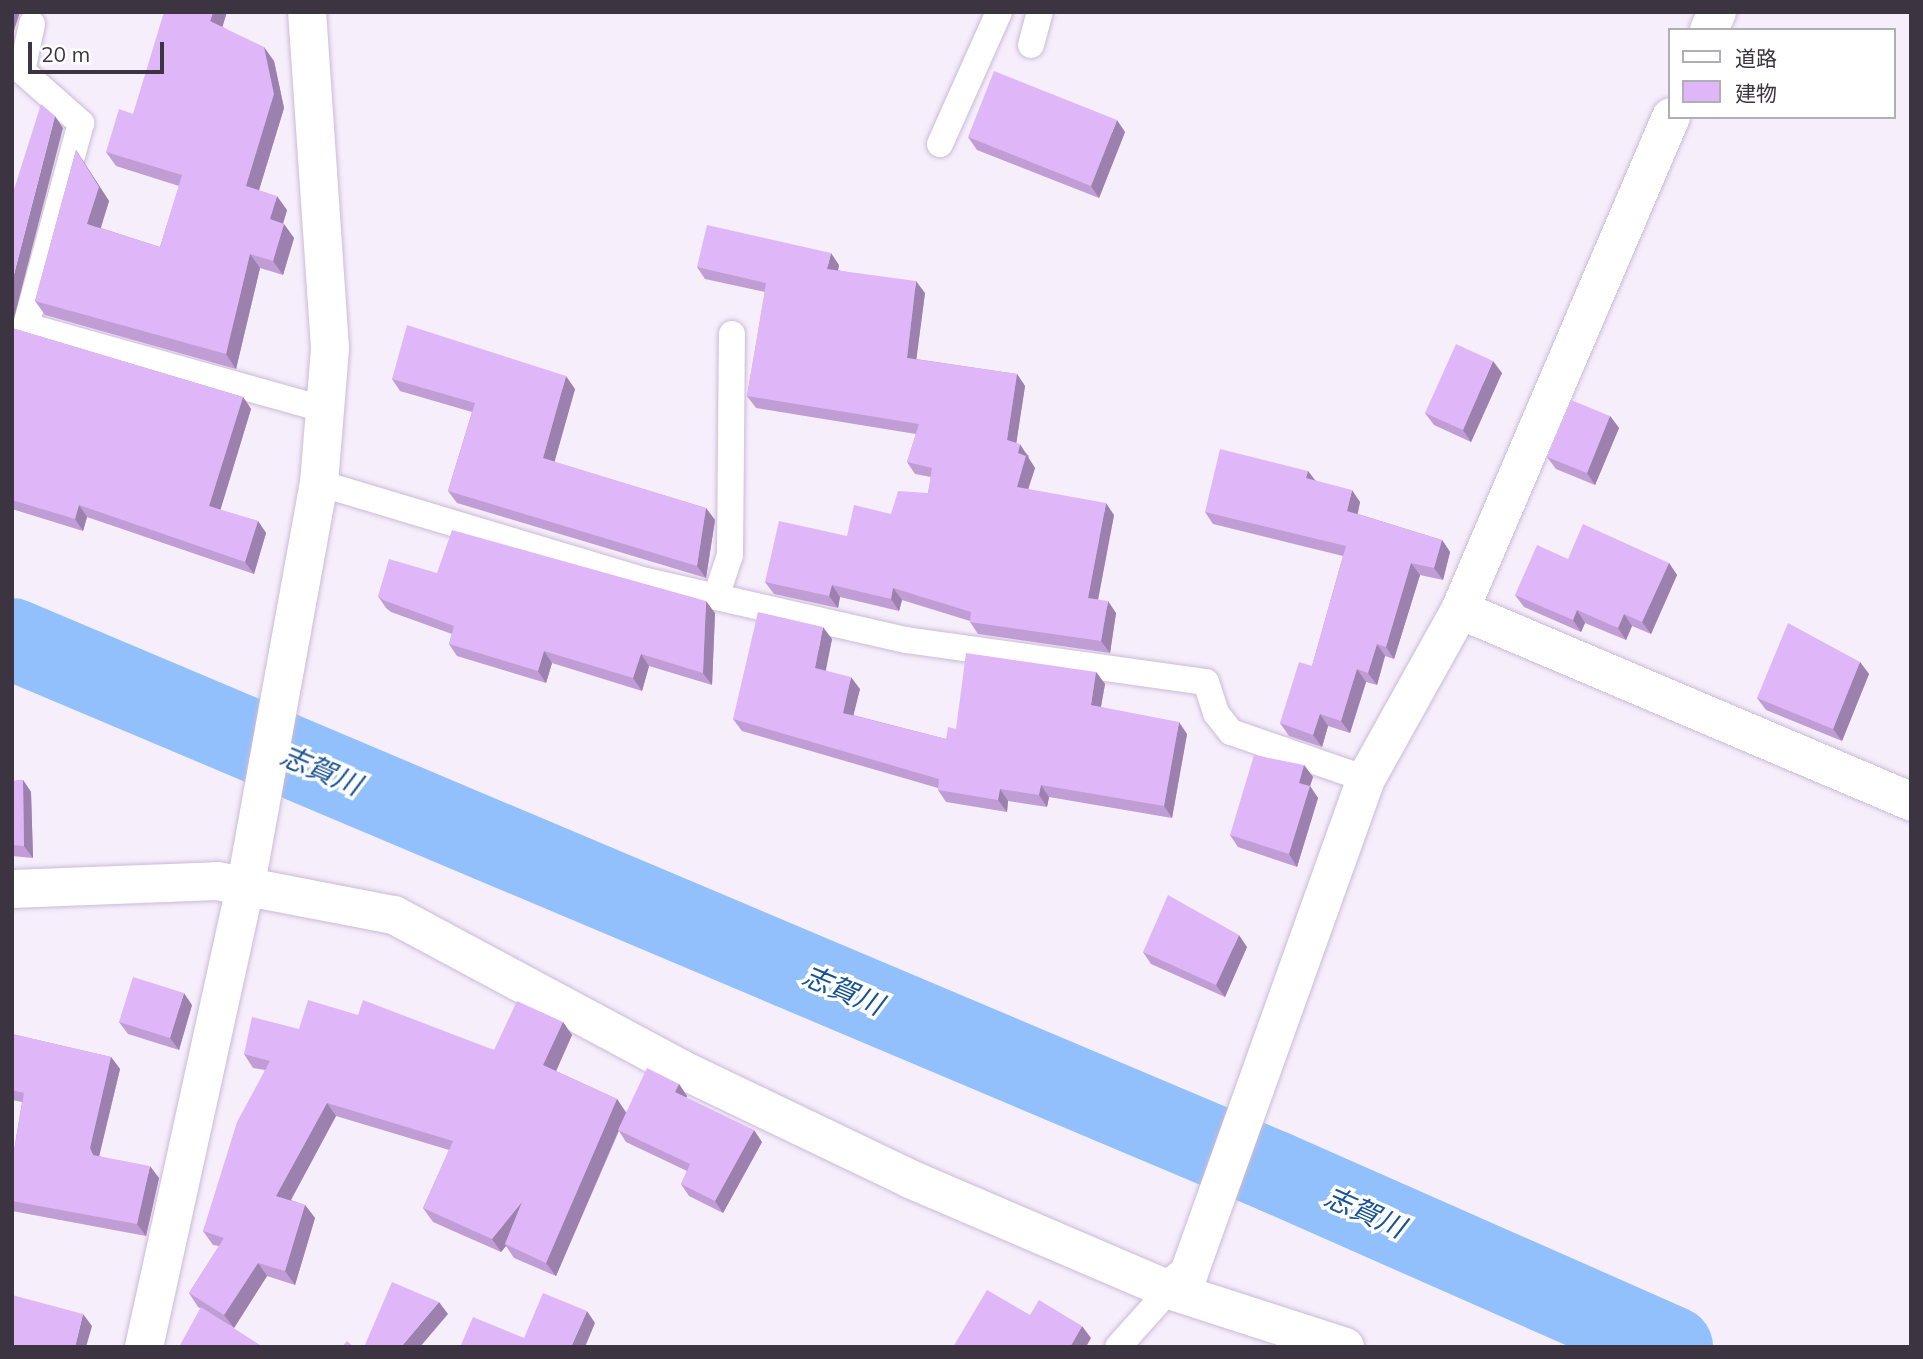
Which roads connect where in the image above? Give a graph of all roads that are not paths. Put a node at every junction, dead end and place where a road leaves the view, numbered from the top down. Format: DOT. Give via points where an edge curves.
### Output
graph roads {
  1 [pos="307,12"];
  2 [pos="999,12"];
  3 [pos="1040,12"];
  4 [pos="1717,12"];
  5 [pos="29,19"];
  6 [pos="1710,28"];
  7 [pos="1031,45"];
  8 [pos="1670,119"];
  9 [pos="940,144"];
  10 [pos="732,334"];
  11 [pos="326,410"];
  12 [pos="319,483"];
  13 [pos="716,597"];
  14 [pos="1460,610"];
  15 [pos="1366,779"];
  16 [pos="1911,801"];
  17 [pos="246,884"];
  18 [pos="12,889"];
  19 [pos="1179,1281"];
  20 [pos="144,1347"];
  21 [pos="1118,1347"];
  22 [pos="1345,1347"];
  1 -- 11 [label="street" via="327,268"];
  2 -- 9 [label="lane"];
  3 -- 7 [label="lane"];
  4 -- 6 [label="street"];
  5 -- 11 [label="lane" via="22,71 81,123 26,326"];
  8 -- 14 [label="street"];
  10 -- 13 [label="lane" via="730,555"];
  11 -- 12 [label="street"];
  12 -- 13 [label="lane"];
  12 -- 17 [label="street"];
  13 -- 15 [label="lane" via="906,640 1206,682 1216,713 1231,732"];
  14 -- 15 [label="street"];
  14 -- 16 [label="street"];
  15 -- 19 [label="street"];
  17 -- 18 [label="street" via="190,880"];
  17 -- 19 [label="street" via="394,915 440,935 777,1116"];
  17 -- 20 [label="street"];
  19 -- 21 [label="lane"];
  19 -- 22 [label="street"];
}
